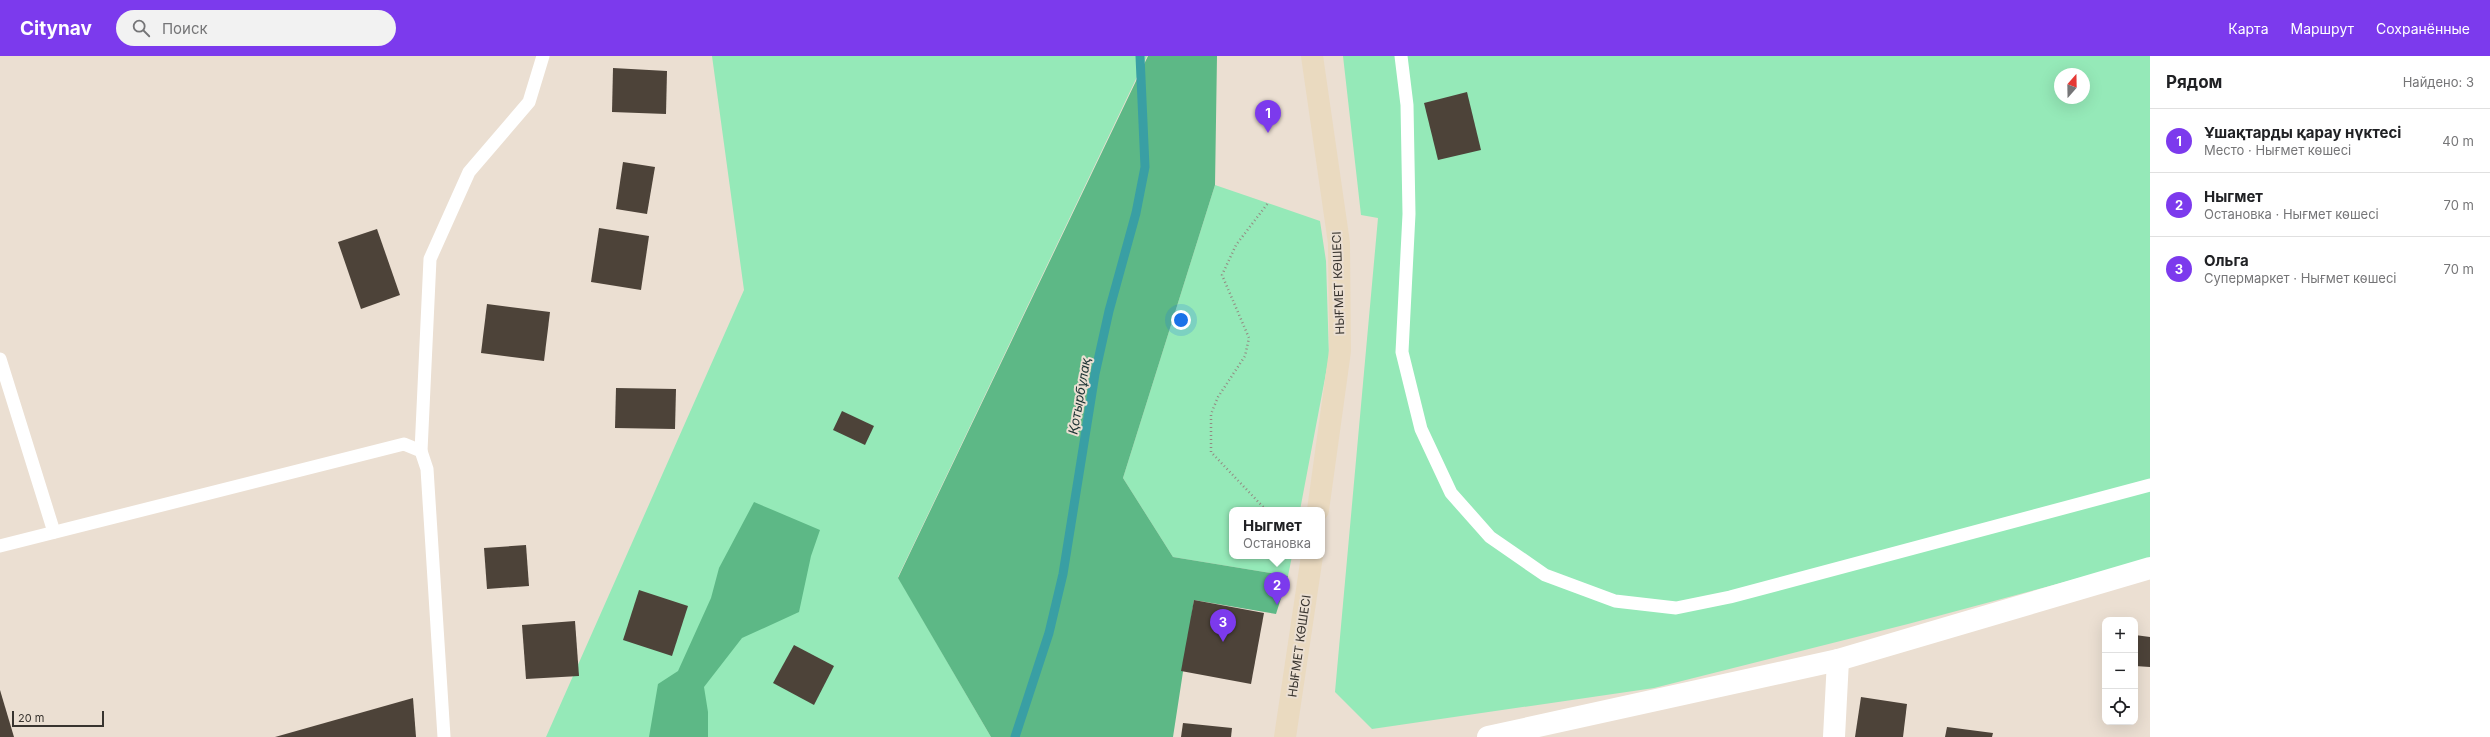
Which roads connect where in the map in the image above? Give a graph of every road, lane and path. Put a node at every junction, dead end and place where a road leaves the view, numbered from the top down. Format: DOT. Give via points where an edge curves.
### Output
graph roads {
  1 [pos="543,56"];
  2 [pos="1312,56"];
  3 [pos="1402,56"];
  4 [pos="1268,203"];
  5 [pos="0,359"];
  6 [pos="421,451"];
  7 [pos="2150,485"];
  8 [pos="1263,507"];
  9 [pos="1318,507"];
  10 [pos="54,532"];
  11 [pos="0,546"];
  12 [pos="1312,559"];
  13 [pos="2150,568"];
  14 [pos="1838,660"];
  15 [pos="444,737"];
  16 [pos="1285,737"];
  17 [pos="1488,737"];
  18 [pos="1834,737"];
  1 -- 6 [label="lane" via="530,102 468,172 430,259"];
  2 -- 9 [label="main road, НЫҒМЕТ КӨШЕСІ" via="1339,243 1340,351"];
  3 -- 7 [label="lane" via="1409,214 1402,352 1421,429 1451,493 1490,537 1545,575 1615,601 1676,608 1730,597"];
  4 -- 8 [label="path" via="1236,245 1222,275 1250,338 1245,356 1218,397 1211,414 1210,452"];
  5 -- 10 [label="lane"];
  6 -- 10 [label="lane" via="404,444"];
  6 -- 15 [label="lane" via="427,469"];
  10 -- 11 [label="lane"];
  12 -- 16 [label="main road, НЫҒМЕТ КӨШЕСІ"];
  13 -- 14 [label="street"];
  14 -- 17 [label="street"];
  14 -- 18 [label="street"];
}
